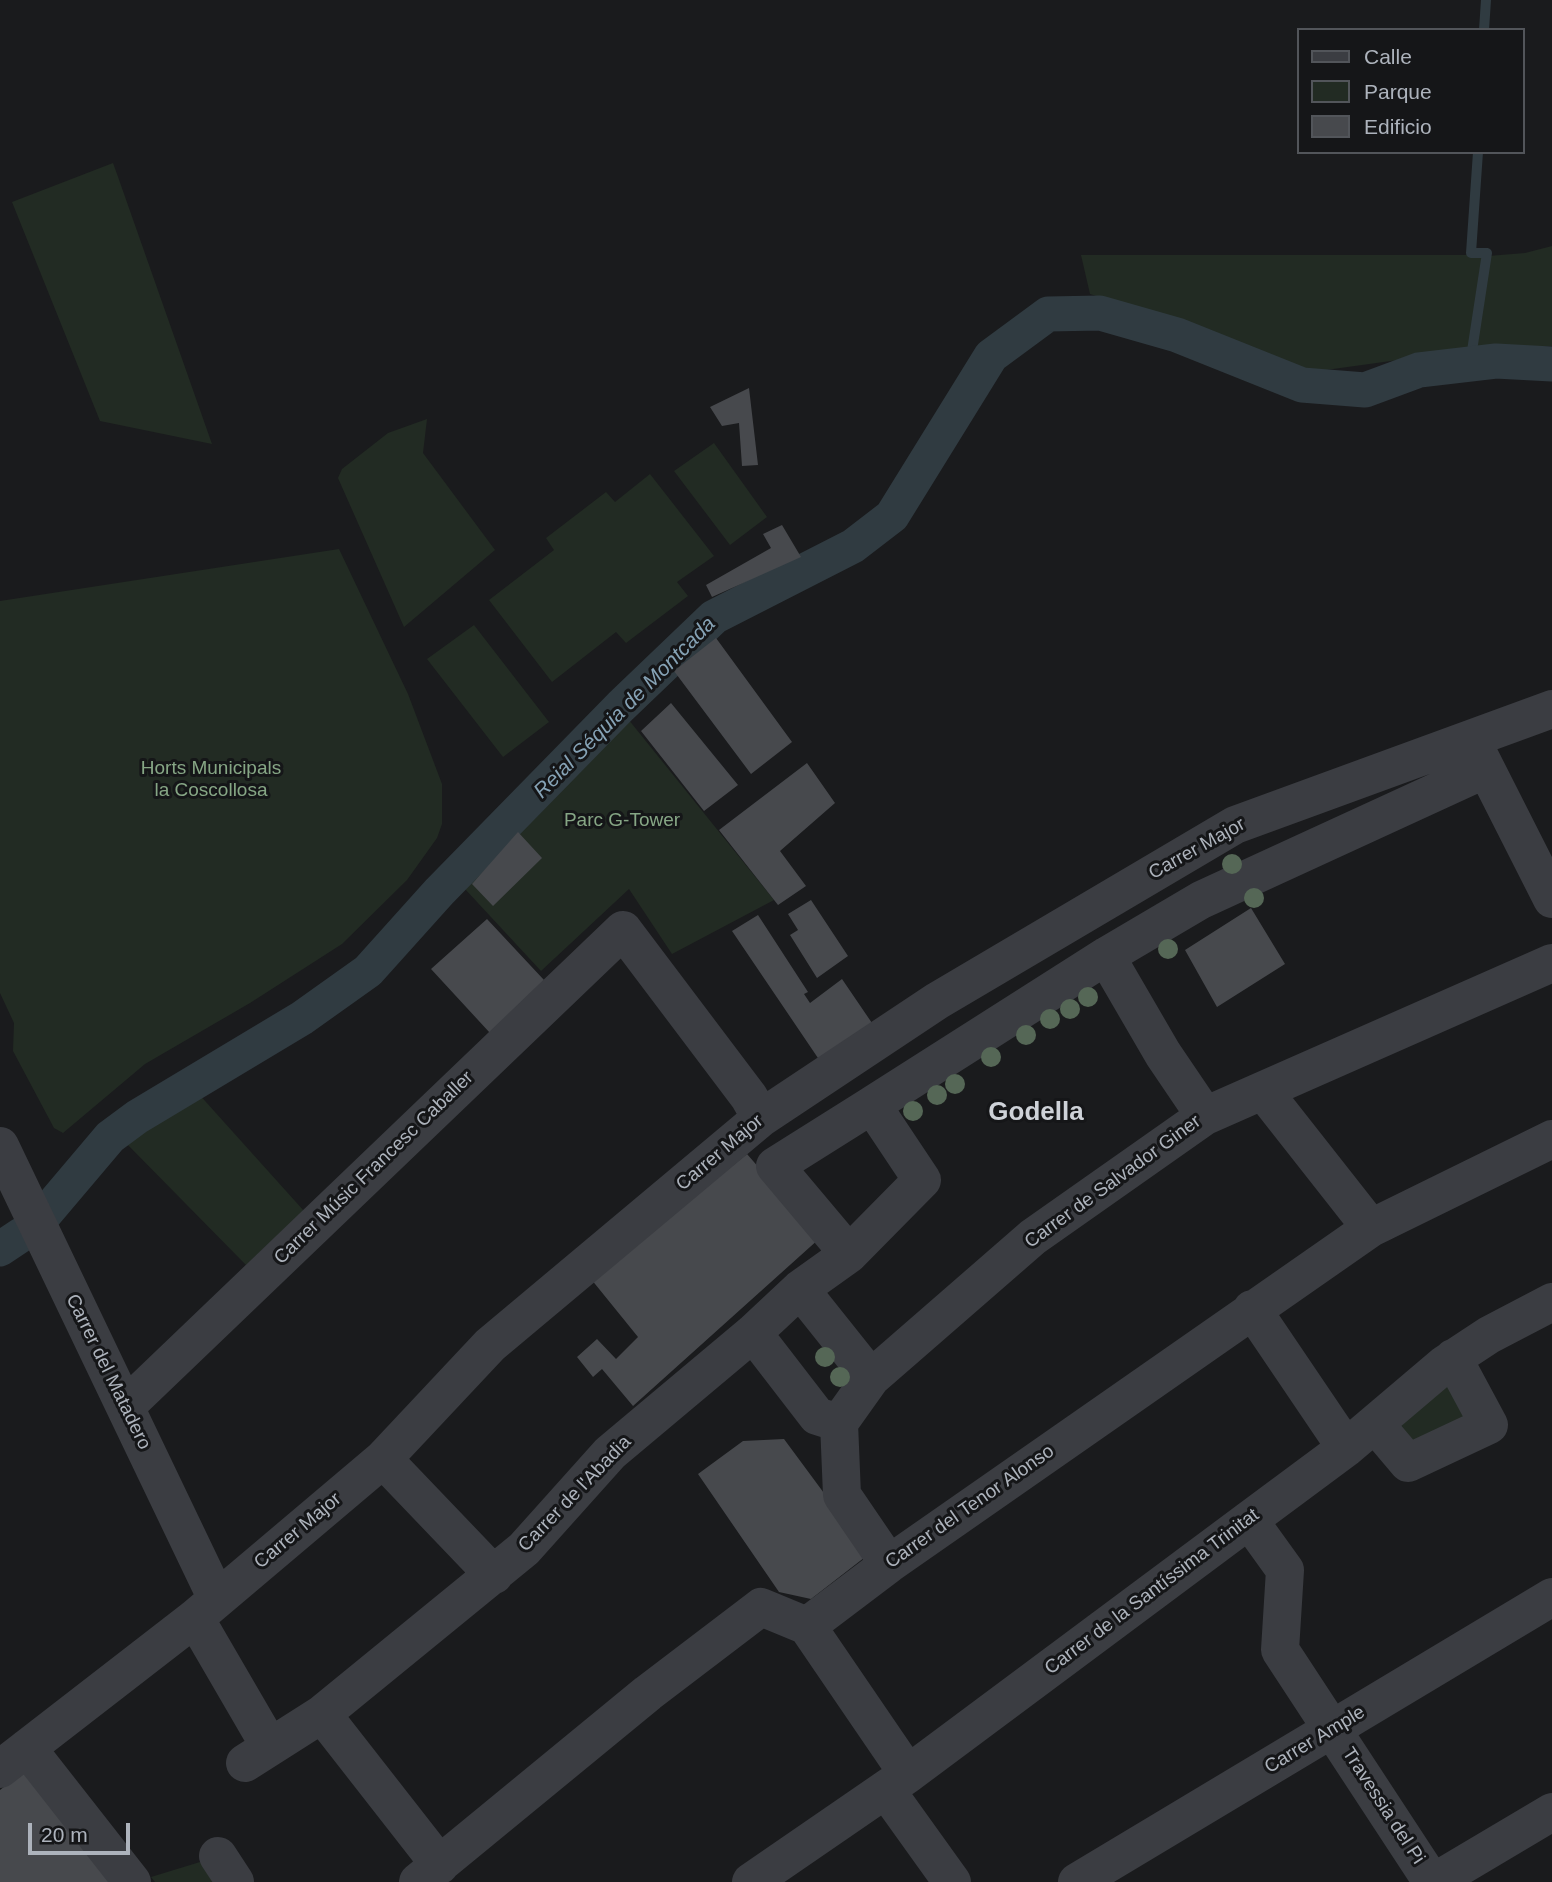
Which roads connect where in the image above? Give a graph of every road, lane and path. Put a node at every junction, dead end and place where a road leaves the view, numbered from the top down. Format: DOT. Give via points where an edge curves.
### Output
graph roads {
  1 [pos="1552,709"];
  2 [pos="1478,754"];
  3 [pos="1552,899"];
  4 [pos="1106,956"];
  5 [pos="1552,963"];
  6 [pos="1264,1092"];
  7 [pos="872,1105"];
  8 [pos="1205,1116"];
  9 [pos="761,1118"];
  10 [pos="1552,1139"];
  11 [pos="0,1146"];
  12 [pos="1371,1228"];
  13 [pos="849,1254"];
  14 [pos="800,1289"];
  15 [pos="1552,1302"];
  16 [pos="1252,1308"];
  17 [pos="753,1333"];
  18 [pos="1453,1358"];
  19 [pos="871,1378"];
  20 [pos="125,1406"];
  21 [pos="839,1423"];
  22 [pos="1375,1424"];
  23 [pos="1346,1448"];
  24 [pos="383,1459"];
  25 [pos="1249,1520"];
  26 [pos="889,1564"];
  27 [pos="494,1575"];
  28 [pos="1552,1597"];
  29 [pos="206,1609"];
  30 [pos="807,1626"];
  31 [pos="322,1714"];
  32 [pos="1333,1729"];
  33 [pos="258,1755"];
  34 [pos="13,1759"];
  35 [pos="897,1782"];
  36 [pos="1552,1811"];
  37 [pos="429,1874"];
  38 [pos="132,1882"];
  39 [pos="751,1882"];
  40 [pos="952,1882"];
  41 [pos="1077,1882"];
  42 [pos="1433,1882"];
  1 -- 2 [label="street, Carrer Major"];
  2 -- 3 [label="street"];
  2 -- 4 [label="street" via="1201,900"];
  2 -- 9 [label="street, Carrer Major" via="1235,825 937,1001"];
  4 -- 7 [label="street"];
  4 -- 8 [label="street"];
  5 -- 6 [label="street, Carrer de Salvador Giner"];
  6 -- 8 [label="street, Carrer de Salvador Giner"];
  6 -- 12 [label="street"];
  7 -- 13 [label="street, Carrer de l'Abadia" via="922,1180"];
  7 -- 13 [label="street" via="775,1166"];
  8 -- 19 [label="street, Carrer de Salvador Giner" via="1033,1237"];
  9 -- 20 [label="street, Carrer Músic Francesc Caballer" via="623,930"];
  9 -- 24 [label="street, Carrer Major" via="490,1345"];
  10 -- 12 [label="street, Carrer del Tenor Alonso"];
  11 -- 20 [label="street, Carrer del Matadero"];
  12 -- 16 [label="street, Carrer del Tenor Alonso"];
  13 -- 14 [label="street, Carrer de l'Abadia"];
  14 -- 17 [label="street, Carrer de l'Abadia"];
  14 -- 19 [label="street"];
  15 -- 18 [label="street, Carrer de la Santíssima Trinitat"];
  16 -- 23 [label="street"];
  16 -- 26 [label="street, Carrer del Tenor Alonso"];
  17 -- 21 [label="street" via="817,1416"];
  17 -- 27 [label="street, Carrer de l'Abadia" via="610,1453 524,1549"];
  18 -- 22 [label="street, Carrer de la Santíssima Trinitat"];
  18 -- 22 [label="street" via="1489,1425 1408,1464"];
  19 -- 21 [label="street, Carrer de Salvador Giner"];
  20 -- 29 [label="street, Carrer del Matadero"];
  21 -- 26 [label="street" via="842,1495"];
  22 -- 23 [label="street, Carrer de la Santíssima Trinitat"];
  23 -- 25 [label="street, Carrer de la Santíssima Trinitat"];
  24 -- 27 [label="street"];
  24 -- 29 [label="street, Carrer Major"];
  25 -- 32 [label="street, Travessia del Pi" via="1285,1570 1280,1650"];
  25 -- 35 [label="street, Carrer de la Santíssima Trinitat"];
  26 -- 30 [label="street, Carrer del Tenor Alonso"];
  27 -- 31 [label="street, Carrer de l'Abadia"];
  28 -- 32 [label="street, Carrer Ample"];
  29 -- 33 [label="street, Carrer del Matadero"];
  29 -- 34 [label="street, Carrer Major"];
  30 -- 35 [label="street"];
  30 -- 37 [label="street" via="761,1608 648,1693"];
  31 -- 33 [label="street, Carrer de l'Abadia"];
  31 -- 37 [label="street"];
  32 -- 41 [label="street, Carrer Ample"];
  32 -- 42 [label="street, Travessia del Pi"];
  34 -- 38 [label="street"];
  35 -- 39 [label="street, Carrer de la Santíssima Trinitat"];
  35 -- 40 [label="street"];
  36 -- 42 [label="street"];
}
